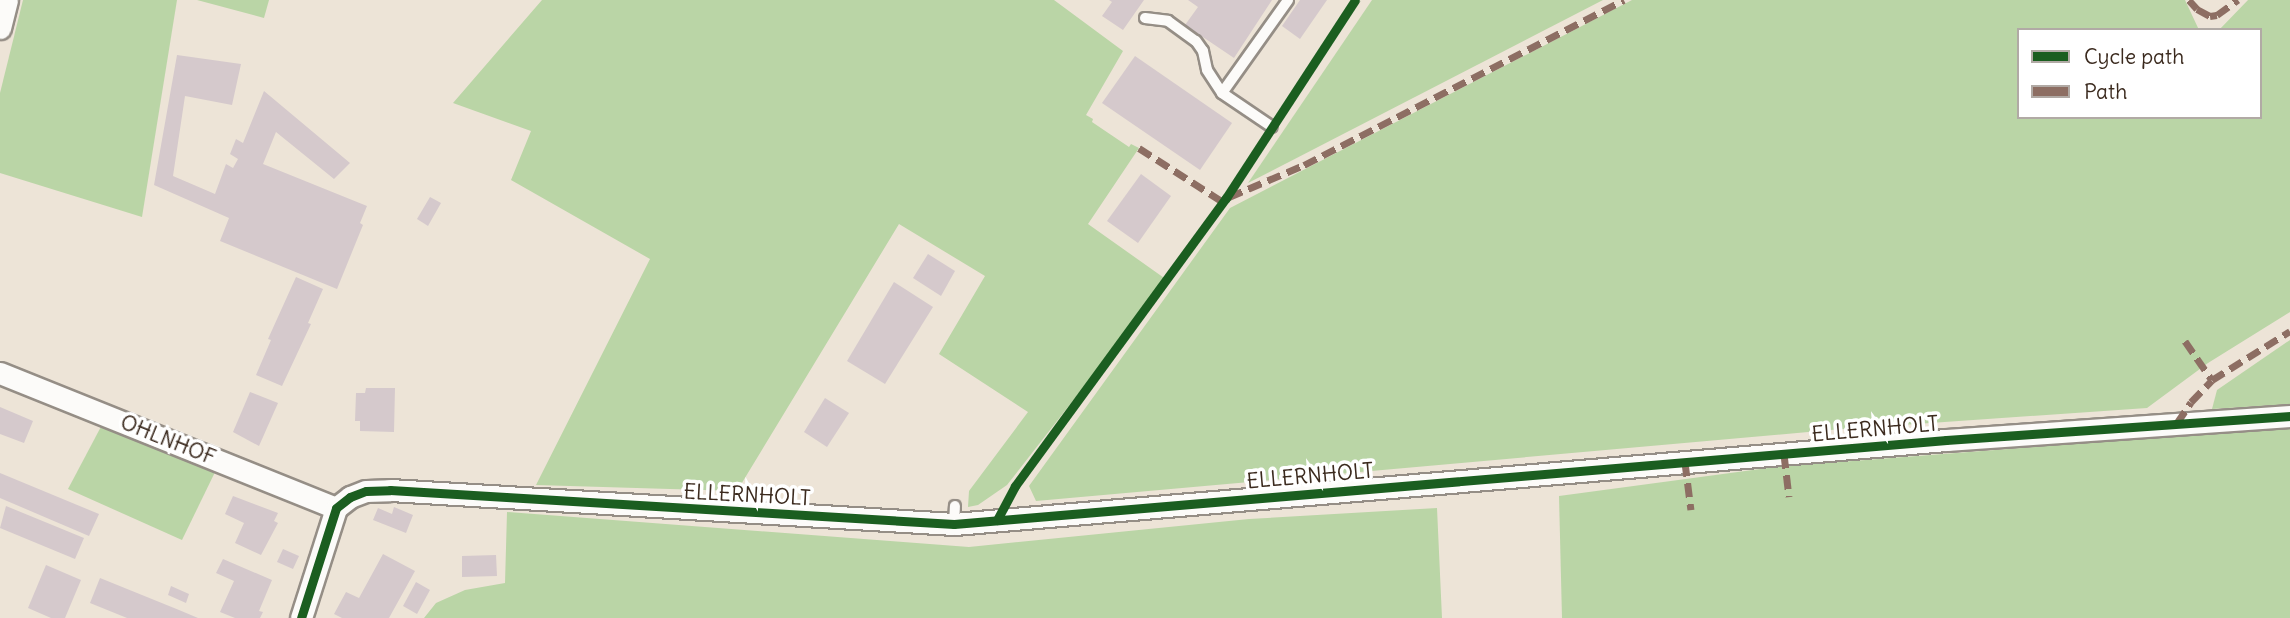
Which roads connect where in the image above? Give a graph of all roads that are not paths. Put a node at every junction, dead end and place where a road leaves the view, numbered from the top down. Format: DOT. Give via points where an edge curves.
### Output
graph roads {
  1 [pos="6,0"];
  2 [pos="1288,0"];
  3 [pos="1145,18"];
  4 [pos="0,28"];
  5 [pos="1222,93"];
  6 [pos="1272,127"];
  7 [pos="0,373"];
  8 [pos="2290,416"];
  9 [pos="336,508"];
  10 [pos="301,618"];
  1 -- 4 [label="street"];
  2 -- 5 [label="lane"];
  3 -- 5 [label="lane" via="1168,21 1196,41"];
  5 -- 6 [label="lane"];
  7 -- 9 [label="street, OHLNHOF"];
  8 -- 9 [label="street, ELLERNHOLT" via="955,515 390,489 366,491"];
  9 -- 10 [label="street"];
}
